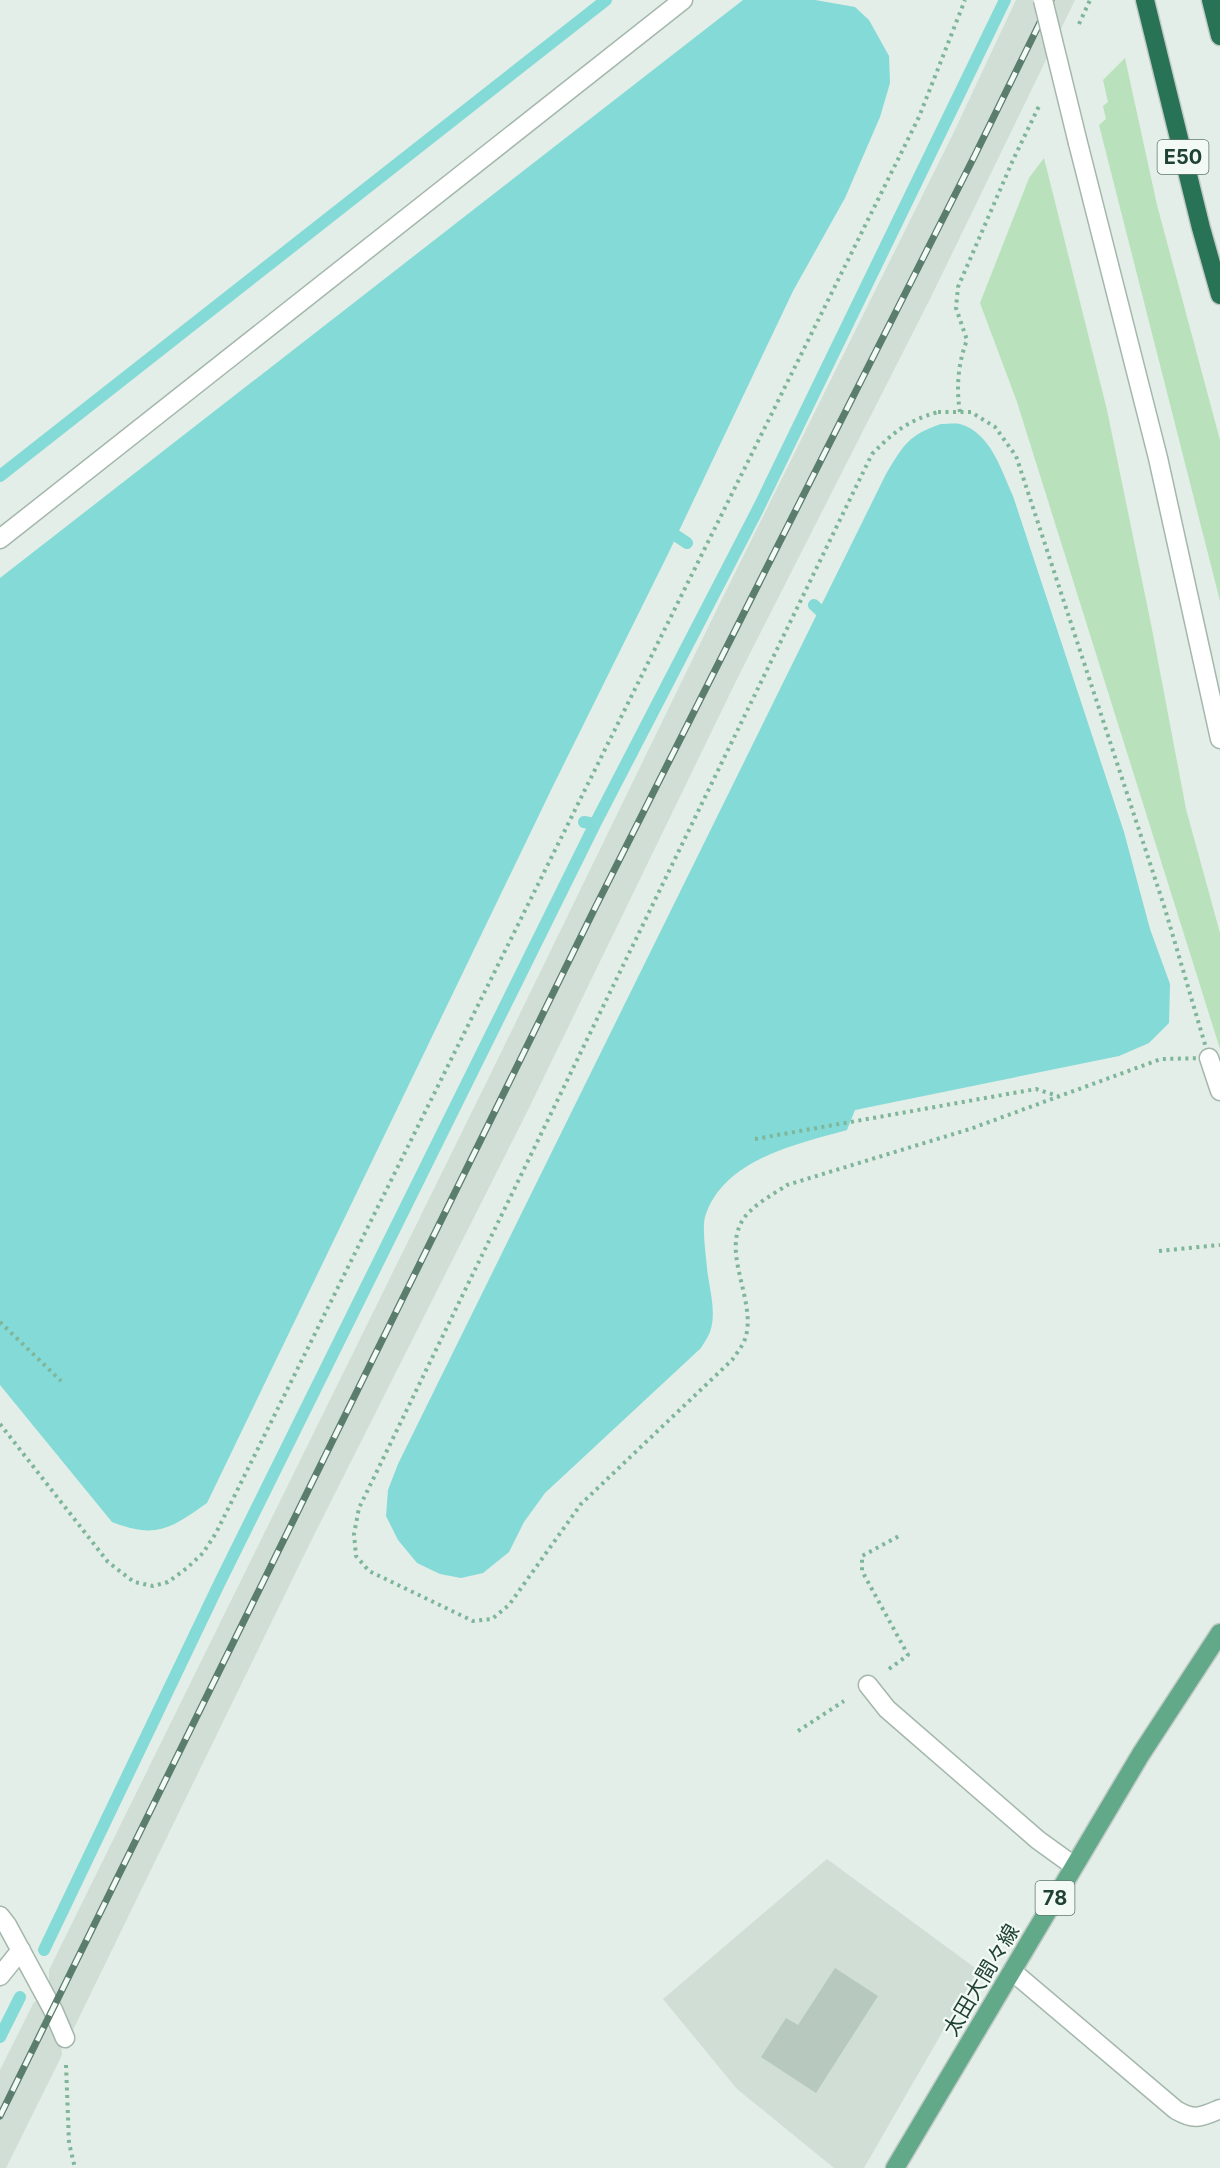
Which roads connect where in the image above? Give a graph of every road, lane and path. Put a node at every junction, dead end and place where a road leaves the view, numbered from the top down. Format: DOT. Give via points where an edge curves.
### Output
graph roads {
  1 [pos="682,0"];
  2 [pos="965,0"];
  3 [pos="1043,0"];
  4 [pos="1090,0"];
  5 [pos="1211,0"];
  6 [pos="1147,9"];
  7 [pos="1075,32"];
  8 [pos="1220,36"];
  9 [pos="1044,96"];
  10 [pos="1220,295"];
  11 [pos="960,412"];
  12 [pos="0,539"];
  13 [pos="1220,739"];
  14 [pos="1209,1058"];
  15 [pos="1220,1091"];
  16 [pos="1059,1096"];
  17 [pos="755,1139"];
  18 [pos="1220,1245"];
  19 [pos="1159,1251"];
  20 [pos="0,1322"];
  21 [pos="61,1381"];
  22 [pos="0,1424"];
  23 [pos="899,1536"];
  24 [pos="1220,1633"];
  25 [pos="868,1685"];
  26 [pos="798,1731"];
  27 [pos="1074,1866"];
  28 [pos="0,1916"];
  29 [pos="21,1950"];
  30 [pos="1012,1971"];
  31 [pos="0,1976"];
  32 [pos="65,2038"];
  33 [pos="1220,2109"];
  34 [pos="75,2168"];
  35 [pos="896,2168"];
  1 -- 12 [label="street"];
  2 -- 22 [label="path" via="919,117 203,1553 168,1582 153,1586 134,1582 108,1562"];
  3 -- 13 [label="street, bridge" via="1158,458"];
  4 -- 7 [label="path"];
  5 -- 8 [label="highway"];
  6 -- 10 [label="highway, E50"];
  9 -- 11 [label="path" via="958,287 956,308 968,340 961,356 957,395"];
  11 -- 14 [label="path" via="971,412 995,427 1016,456 1165,909"];
  11 -- 16 [label="path" via="938,412 914,419 872,454 359,1508 354,1534 356,1556 369,1571 473,1621 492,1619 509,1605 581,1504 732,1360 746,1337 748,1318 736,1239 741,1223 752,1211 787,1185 970,1129"];
  14 -- 15 [label="street"];
  14 -- 16 [label="path" via="1161,1059"];
  16 -- 17 [label="path" via="1036,1089"];
  18 -- 19 [label="path"];
  20 -- 21 [label="path"];
  23 -- 25 [label="path" via="862,1556 862,1571 908,1655"];
  24 -- 27 [label="main road, 太田大間々線 / 78"];
  25 -- 26 [label="path"];
  25 -- 27 [label="street" via="887,1709 1038,1840"];
  27 -- 30 [label="main road, 太田大間々線 / 78"];
  28 -- 29 [label="street"];
  29 -- 31 [label="street"];
  29 -- 32 [label="street"];
  30 -- 33 [label="street" via="1176,2110 1200,2118"];
  30 -- 35 [label="main road, 太田大間々線 / 78"];
  32 -- 34 [label="path" via="69,2143"];
}
